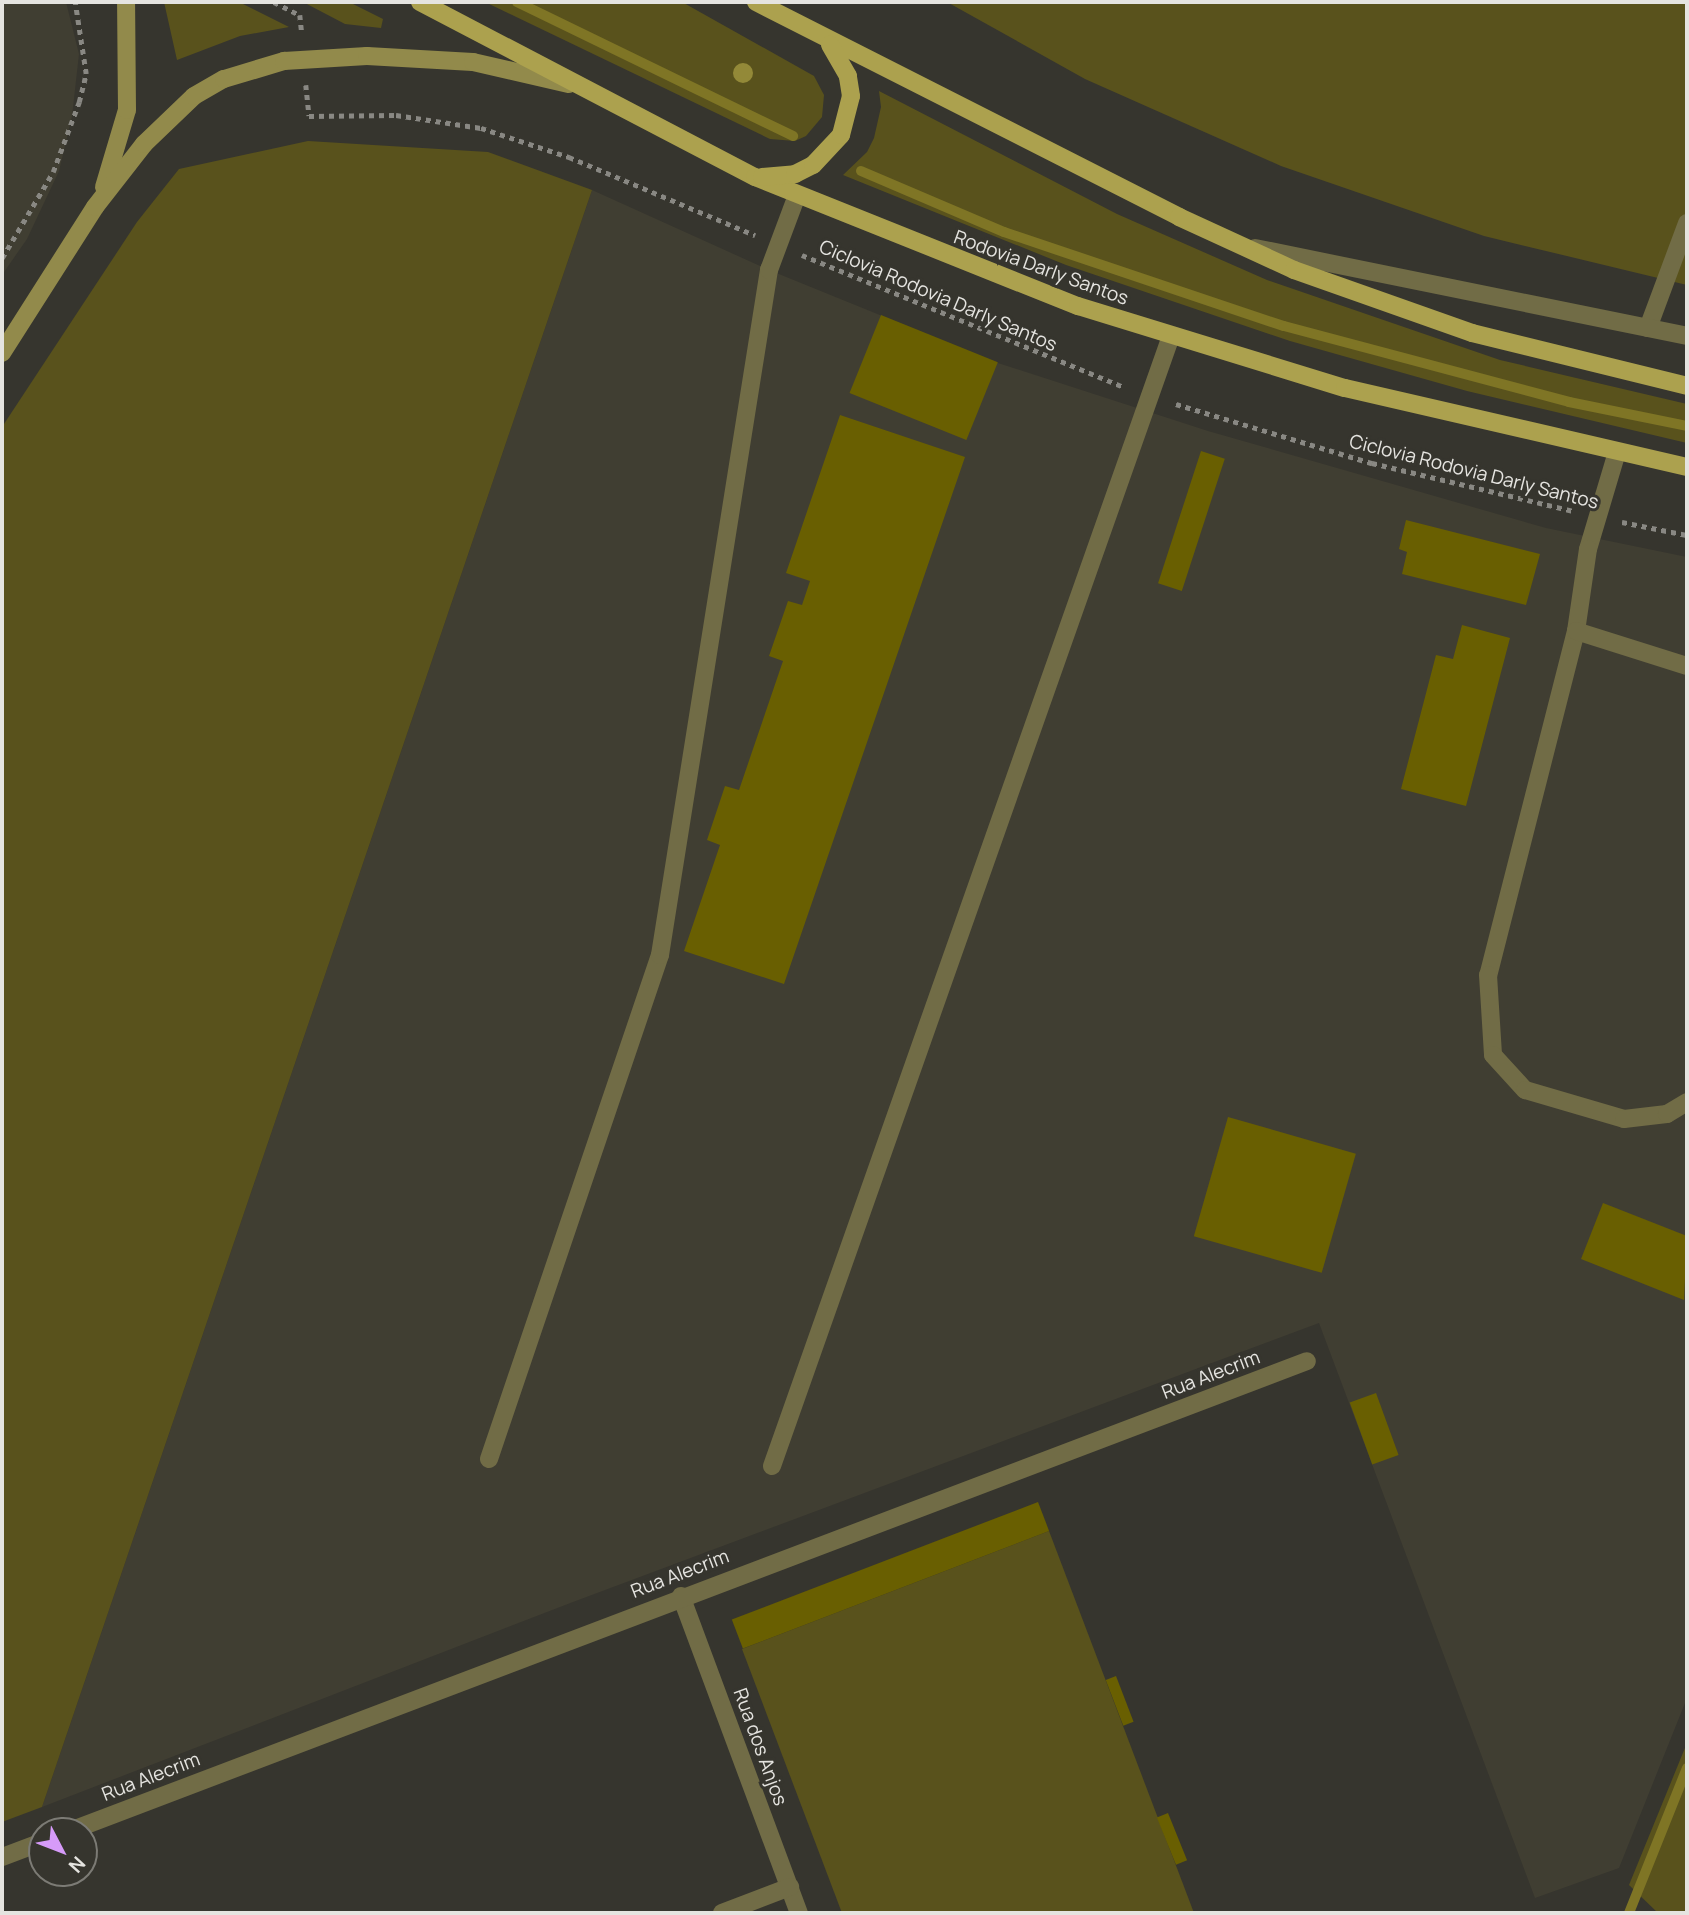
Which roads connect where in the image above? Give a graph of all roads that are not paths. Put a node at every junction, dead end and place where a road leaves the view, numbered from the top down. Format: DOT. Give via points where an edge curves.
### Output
graph roads {
  1 [pos="124,2"];
  2 [pos="420,2"];
  3 [pos="756,2"];
  4 [pos="828,41"];
  5 [pos="572,85"];
  6 [pos="755,177"];
  7 [pos="797,194"];
  8 [pos="95,207"];
  9 [pos="1687,223"];
  10 [pos="1236,244"];
  11 [pos="1648,328"];
  12 [pos="1171,336"];
  13 [pos="1687,336"];
  14 [pos="2,353"];
  15 [pos="1687,386"];
  16 [pos="1616,452"];
  17 [pos="1687,467"];
  18 [pos="1576,631"];
  19 [pos="1687,666"];
  20 [pos="1687,1102"];
  21 [pos="1307,1361"];
  22 [pos="489,1459"];
  23 [pos="772,1466"];
  24 [pos="681,1596"];
  25 [pos="98,1820"];
  26 [pos="28,1847"];
  27 [pos="2,1857"];
  28 [pos="789,1887"];
  29 [pos="722,1913"];
  30 [pos="799,1913"];
  1 -- 8 [label="main road" via="127,110 120,144"];
  2 -- 5 [label="main road, Rodovia Darly Santos"];
  3 -- 4 [label="main road"];
  4 -- 6 [label="main road" via="848,76 851,96 841,135 830,152 795,174"];
  4 -- 10 [label="main road"];
  5 -- 6 [label="main road, Rodovia Darly Santos"];
  5 -- 8 [label="main road" via="486,65 423,57 304,59 256,66 194,96 167,118"];
  6 -- 7 [label="main road, Rodovia Darly Santos"];
  7 -- 12 [label="main road, Rodovia Darly Santos" via="1013,282"];
  7 -- 22 [label="street" via="769,270 660,955"];
  8 -- 14 [label="main road"];
  9 -- 11 [label="street"];
  10 -- 11 [label="street"];
  10 -- 15 [label="main road" via="1353,293 1472,333"];
  11 -- 13 [label="street"];
  12 -- 16 [label="main road, Rodovia Darly Santos" via="1412,406"];
  12 -- 23 [label="street"];
  16 -- 17 [label="main road, Rodovia Darly Santos"];
  16 -- 18 [label="street" via="1588,549"];
  18 -- 19 [label="street"];
  18 -- 20 [label="street" via="1488,975 1493,1055 1525,1090 1624,1119 1667,1114"];
  21 -- 24 [label="street, Rua Alecrim"];
  24 -- 25 [label="street, Rua Alecrim"];
  24 -- 28 [label="street, Rua dos Anjos"];
  26 -- 27 [label="street"];
  28 -- 29 [label="street"];
  28 -- 30 [label="street, Rua dos Anjos"];
}
